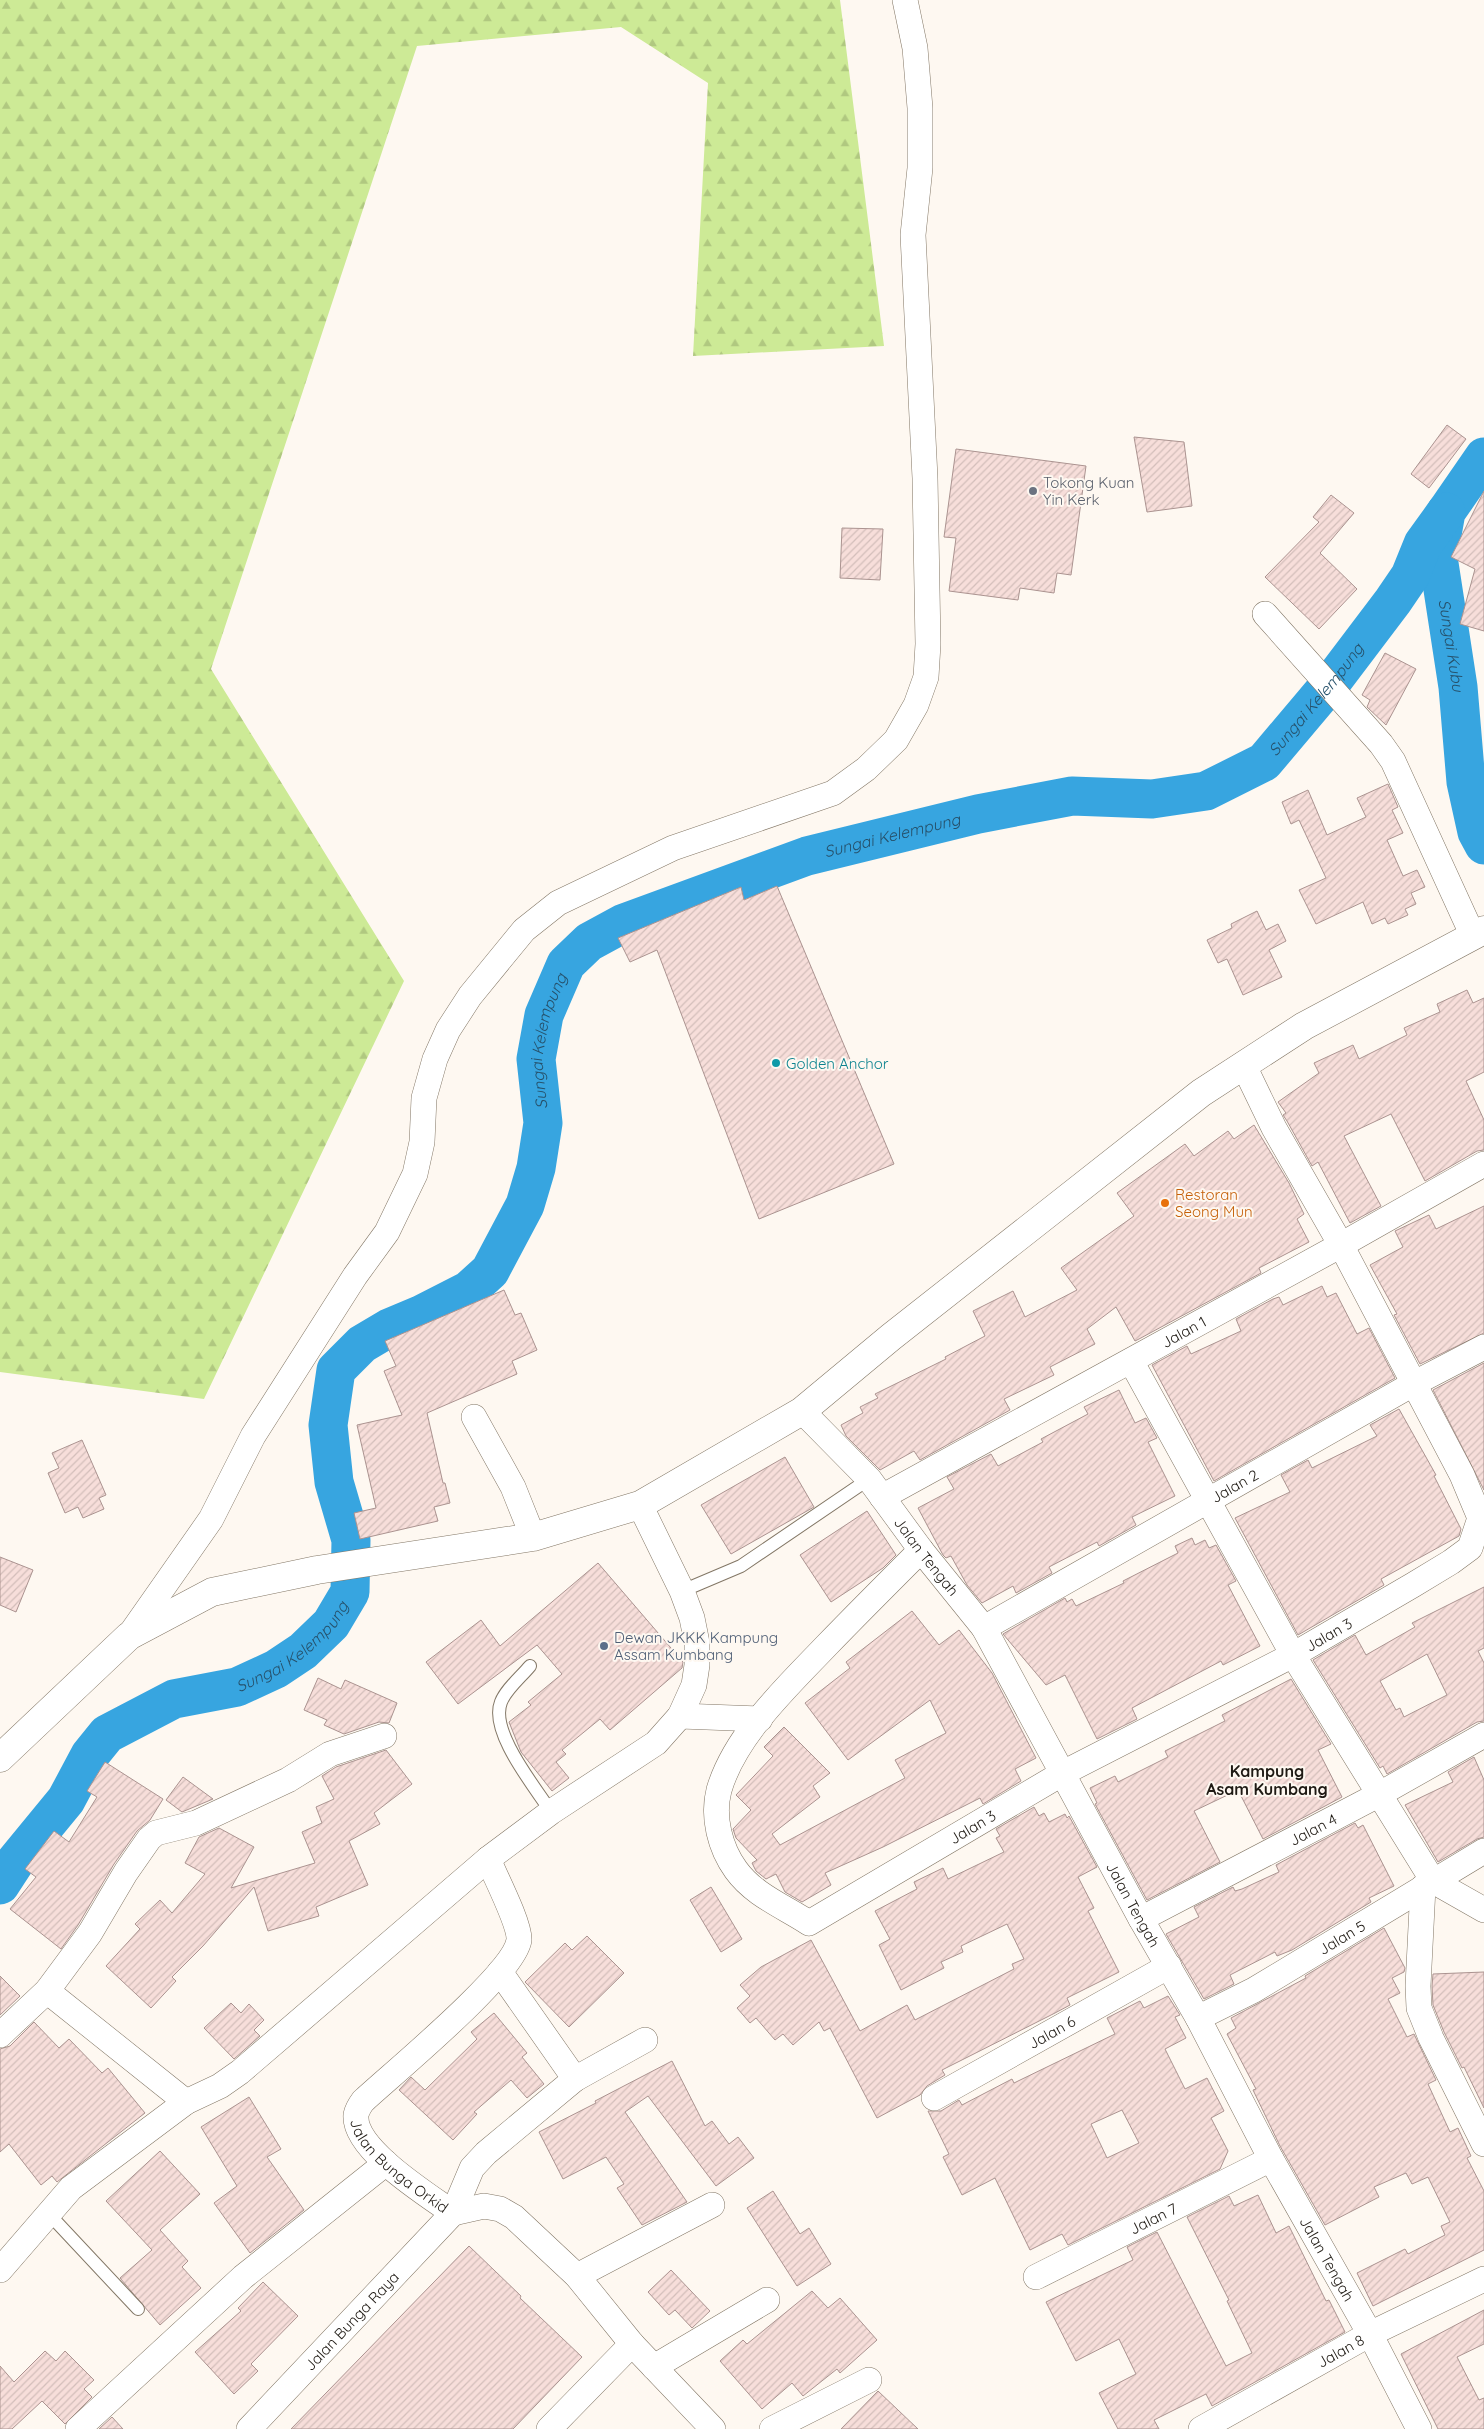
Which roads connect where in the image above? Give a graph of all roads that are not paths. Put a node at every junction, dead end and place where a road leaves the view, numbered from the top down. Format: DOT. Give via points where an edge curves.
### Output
graph roads {
  1 [pos="905,0"];
  2 [pos="1265,614"];
  3 [pos="1479,933"];
  4 [pos="1244,1066"];
  5 [pos="1484,1164"];
  6 [pos="1341,1245"];
  7 [pos="1484,1347"];
  8 [pos="1131,1361"];
  9 [pos="1413,1384"];
  10 [pos="802,1411"];
  11 [pos="474,1417"];
  12 [pos="1462,1475"];
  13 [pos="876,1488"];
  14 [pos="1484,1499"];
  15 [pos="1209,1501"];
  16 [pos="640,1504"];
  17 [pos="533,1538"];
  18 [pos="920,1550"];
  19 [pos="682,1591"];
  20 [pos="984,1628"];
  21 [pos="129,1636"];
  22 [pos="1293,1654"];
  23 [pos="530,1666"];
  24 [pos="680,1716"];
  25 [pos="760,1719"];
  26 [pos="1484,1735"];
  27 [pos="384,1736"];
  28 [pos="0,1758"];
  29 [pos="1063,1773"];
  30 [pos="1380,1794"];
  31 [pos="551,1812"];
  32 [pos="1484,1851"];
  33 [pos="488,1858"];
  34 [pos="1428,1884"];
  35 [pos="1484,1910"];
  36 [pos="1141,1919"];
  37 [pos="1170,1966"];
  38 [pos="500,1972"];
  39 [pos="47,1991"];
  40 [pos="1198,2018"];
  41 [pos="0,2035"];
  42 [pos="645,2040"];
  43 [pos="575,2079"];
  44 [pos="934,2098"];
  45 [pos="186,2102"];
  46 [pos="1484,2144"];
  47 [pos="1271,2159"];
  48 [pos="386,2163"];
  49 [pos="712,2205"];
  50 [pos="453,2213"];
  51 [pos="49,2214"];
  52 [pos="0,2270"];
  53 [pos="577,2276"];
  54 [pos="1036,2277"];
  55 [pos="1484,2279"];
  56 [pos="767,2300"];
  57 [pos="138,2310"];
  58 [pos="1370,2334"];
  59 [pos="632,2344"];
  60 [pos="654,2367"];
  61 [pos="869,2380"];
  62 [pos="78,2429"];
  63 [pos="249,2429"];
  64 [pos="550,2429"];
  65 [pos="713,2429"];
  66 [pos="772,2429"];
  67 [pos="1201,2429"];
  68 [pos="1419,2429"];
  1 -- 21 [label="street" via="915,48 920,108 920,168 914,236 925,478 928,644 926,677 916,705 896,740 866,769 833,792 664,852 558,902 524,930 470,996 441,1044 424,1098 422,1142 415,1174 387,1232 355,1276 253,1436 211,1518"];
  2 -- 3 [label="street" via="1393,761"];
  3 -- 4 [label="main road" via="1304,1026"];
  4 -- 6 [label="street" via="1274,1128"];
  4 -- 10 [label="main road" via="1201,1093"];
  5 -- 6 [label="street, Jalan 1"];
  6 -- 8 [label="street, Jalan 1"];
  6 -- 9 [label="street"];
  7 -- 9 [label="street, Jalan 2"];
  8 -- 13 [label="street, Jalan 1"];
  8 -- 15 [label="street"];
  9 -- 12 [label="street"];
  9 -- 15 [label="street, Jalan 2"];
  10 -- 13 [label="street, Jalan Tengah"];
  10 -- 16 [label="main road"];
  11 -- 17 [label="street" via="513,1487"];
  12 -- 14 [label="street"];
  12 -- 22 [label="street, Jalan 3" via="1480,1518 1470,1548 1414,1586"];
  13 -- 18 [label="street, Jalan Tengah"];
  13 -- 19 [label="lane" via="741,1566"];
  15 -- 20 [label="street, Jalan 2"];
  15 -- 22 [label="street"];
  16 -- 17 [label="main road"];
  16 -- 19 [label="street"];
  17 -- 21 [label="main road" via="317,1570 212,1592"];
  18 -- 20 [label="street, Jalan Tengah"];
  18 -- 25 [label="street, Jalan 3" via="801,1672"];
  19 -- 24 [label="street" via="692,1618 697,1665 694,1685"];
  20 -- 29 [label="street, Jalan Tengah"];
  21 -- 28 [label="main road"];
  22 -- 29 [label="street, Jalan 3"];
  22 -- 30 [label="street"];
  23 -- 31 [label="lane" via="501,1702 498,1718 506,1742"];
  24 -- 25 [label="street"];
  24 -- 31 [label="street" via="656,1743"];
  25 -- 29 [label="street, Jalan 3" via="725,1773 716,1820 724,1849 749,1886 809,1923"];
  26 -- 30 [label="street, Jalan 4"];
  27 -- 39 [label="street" via="330,1754 288,1780 204,1820 156,1833 148,1839 90,1933"];
  29 -- 36 [label="street, Jalan Tengah"];
  30 -- 34 [label="street"];
  30 -- 36 [label="street, Jalan 4"];
  31 -- 33 [label="street"];
  32 -- 34 [label="street, Jalan 5"];
  33 -- 38 [label="street, Jalan Bunga Orkid" via="517,1927 519,1940 515,1952"];
  33 -- 45 [label="street" via="240,2072 220,2086"];
  34 -- 35 [label="street"];
  34 -- 40 [label="street, Jalan 5" via="1254,1990"];
  34 -- 46 [label="street" via="1418,1986 1419,2008 1430,2038"];
  36 -- 37 [label="street, Jalan Tengah"];
  37 -- 40 [label="street, Jalan Tengah"];
  37 -- 44 [label="street, Jalan 6"];
  38 -- 43 [label="street"];
  38 -- 48 [label="street, Jalan Bunga Orkid" via="477,1998 362,2101 356,2113 359,2130"];
  39 -- 41 [label="street"];
  39 -- 45 [label="street"];
  40 -- 47 [label="street, Jalan Tengah"];
  42 -- 43 [label="street"];
  43 -- 50 [label="street" via="472,2168"];
  45 -- 51 [label="street" via="71,2188"];
  47 -- 54 [label="street, Jalan 7"];
  47 -- 58 [label="street, Jalan Tengah"];
  48 -- 50 [label="street, Jalan Bunga Orkid"];
  48 -- 62 [label="street" via="243,2277"];
  49 -- 53 [label="street"];
  50 -- 53 [label="street, Jalan Bunga Orkid" via="484,2206 500,2209 540,2240"];
  50 -- 63 [label="street, Jalan Bunga Raya"];
  51 -- 52 [label="street"];
  51 -- 57 [label="lane"];
  53 -- 59 [label="street, Jalan Bunga Orkid"];
  55 -- 58 [label="street, Jalan 8"];
  56 -- 60 [label="street"];
  58 -- 67 [label="street, Jalan 8"];
  58 -- 68 [label="street, Jalan Tengah"];
  59 -- 60 [label="street, Jalan Bunga Orkid"];
  59 -- 64 [label="street"];
  60 -- 65 [label="street, Jalan Bunga Orkid"];
  61 -- 66 [label="street"];
}
